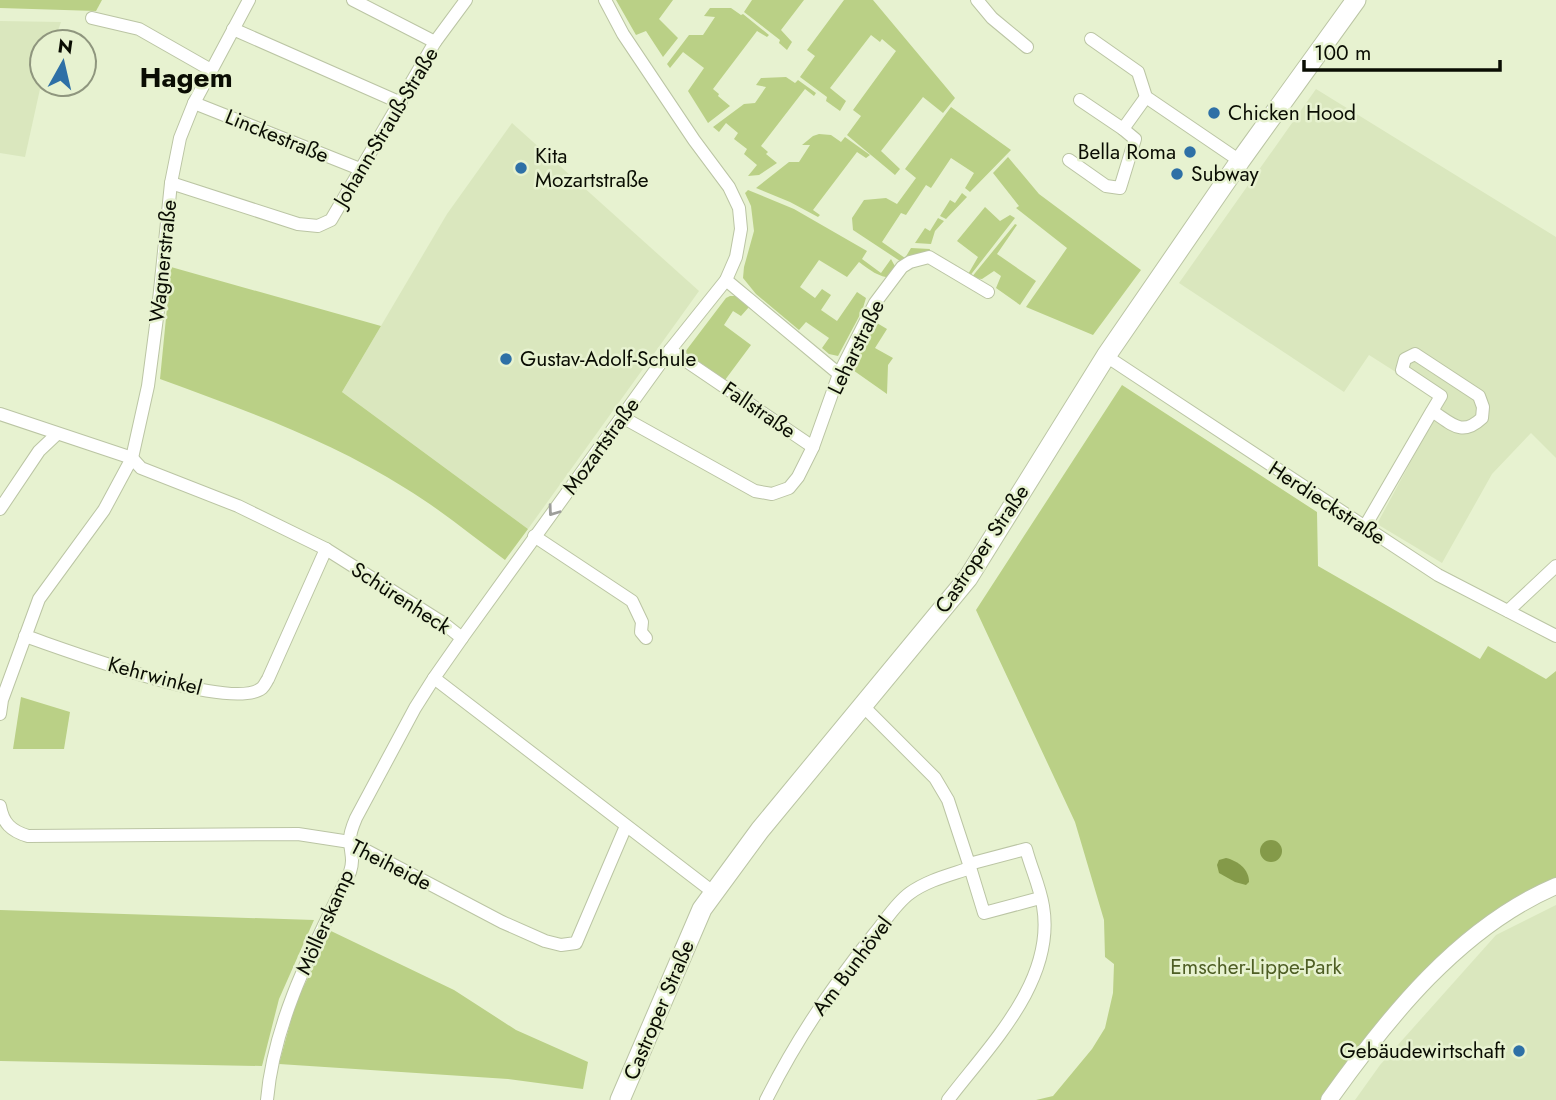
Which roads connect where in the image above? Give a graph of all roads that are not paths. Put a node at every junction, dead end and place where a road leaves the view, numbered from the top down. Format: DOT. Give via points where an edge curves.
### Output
graph roads {
  1 [pos="249,0"];
  2 [pos="353,0"];
  3 [pos="466,0"];
  4 [pos="604,0"];
  5 [pos="977,0"];
  6 [pos="1356,0"];
  7 [pos="92,18"];
  8 [pos="233,29"];
  9 [pos="1091,39"];
  10 [pos="435,42"];
  11 [pos="1027,47"];
  12 [pos="211,70"];
  13 [pos="1146,97"];
  14 [pos="1080,100"];
  15 [pos="194,103"];
  16 [pos="401,103"];
  17 [pos="1123,129"];
  18 [pos="1069,160"];
  19 [pos="1240,161"];
  20 [pos="360,169"];
  21 [pos="171,183"];
  22 [pos="726,281"];
  23 [pos="988,292"];
  24 [pos="670,350"];
  25 [pos="1106,356"];
  26 [pos="839,373"];
  27 [pos="1432,411"];
  28 [pos="0,414"];
  29 [pos="622,417"];
  30 [pos="57,434"];
  31 [pos="813,447"];
  32 [pos="132,458"];
  33 [pos="0,509"];
  34 [pos="1364,528"];
  35 [pos="534,536"];
  36 [pos="326,549"];
  37 [pos="1556,566"];
  38 [pos="1508,611"];
  39 [pos="24,636"];
  40 [pos="1556,636"];
  41 [pos="462,638"];
  42 [pos="646,638"];
  43 [pos="434,678"];
  44 [pos="1,700"];
  45 [pos="863,706"];
  46 [pos="0,714"];
  47 [pos="0,806"];
  48 [pos="626,826"];
  49 [pos="350,842"];
  50 [pos="969,866"];
  51 [pos="1556,886"];
  52 [pos="713,892"];
  53 [pos="1041,898"];
  54 [pos="623,1099"];
  55 [pos="267,1100"];
  56 [pos="766,1100"];
  57 [pos="948,1100"];
  58 [pos="1329,1100"];
  1 -- 8 [label="street, Wagnerstraße"];
  2 -- 10 [label="street"];
  3 -- 10 [label="street, Johann-Strauß-Straße"];
  4 -- 22 [label="street, Mozartstraße" via="739,208 741,229"];
  5 -- 11 [label="street"];
  6 -- 19 [label="main road, Castroper Straße"];
  7 -- 12 [label="street" via="139,30"];
  8 -- 12 [label="street, Wagnerstraße"];
  8 -- 16 [label="street"];
  9 -- 13 [label="street" via="1138,72"];
  10 -- 16 [label="street, Johann-Strauß-Straße"];
  12 -- 15 [label="street, Wagnerstraße"];
  13 -- 17 [label="street"];
  13 -- 19 [label="street"];
  14 -- 17 [label="street"];
  15 -- 20 [label="street, Linckestraße"];
  15 -- 21 [label="street, Wagnerstraße" via="180,138"];
  16 -- 20 [label="street, Johann-Strauß-Straße"];
  17 -- 18 [label="street" via="1135,139 1120,188 1107,186"];
  19 -- 25 [label="main road, Castroper Straße"];
  20 -- 21 [label="street, Johann-Strauß-Straße" via="331,220 318,226 298,224"];
  21 -- 32 [label="street, Wagnerstraße" via="153,349"];
  22 -- 24 [label="street, Mozartstraße"];
  22 -- 26 [label="street"];
  23 -- 26 [label="street, Leharstraße" via="929,257 910,262 875,303"];
  24 -- 29 [label="street, Mozartstraße"];
  24 -- 31 [label="street, Fallstraße"];
  25 -- 34 [label="street, Herdieckstraße"];
  25 -- 45 [label="main road, Castroper Straße" via="968,579"];
  26 -- 31 [label="street, Leharstraße"];
  27 -- 27 [label="street" via="1441,396 1402,370 1405,359 1415,354 1479,396 1483,407 1482,418 1472,427 1459,428"];
  27 -- 34 [label="street"];
  28 -- 30 [label="street, Schürenheck"];
  29 -- 31 [label="street, Leharstraße" via="755,491 772,494 789,488"];
  29 -- 35 [label="street, Mozartstraße, one-way"];
  30 -- 32 [label="street, Schürenheck"];
  30 -- 33 [label="street"];
  32 -- 36 [label="street, Schürenheck" via="141,468 238,506"];
  32 -- 39 [label="street" via="104,510 39,599"];
  34 -- 38 [label="street, Herdieckstraße" via="1438,575"];
  35 -- 41 [label="street, Mozartstraße"];
  35 -- 42 [label="street" via="632,601"];
  36 -- 39 [label="street, Kehrwinkel" via="268,679 262,688 247,693 201,690 141,675"];
  36 -- 41 [label="street, Schürenheck"];
  37 -- 38 [label="street"];
  38 -- 40 [label="street, Herdieckstraße"];
  39 -- 44 [label="street"];
  41 -- 43 [label="street, Schürenheck"];
  43 -- 48 [label="street"];
  43 -- 49 [label="street, Möllerskamp" via="356,818"];
  44 -- 46 [label="street"];
  45 -- 50 [label="street" via="935,778 948,800"];
  45 -- 52 [label="main road, Castroper Straße"];
  47 -- 49 [label="street, Theiheide" via="8,827 28,836 298,834"];
  48 -- 49 [label="street, Theiheide" via="576,943 561,945 502,922"];
  48 -- 52 [label="street"];
  49 -- 55 [label="street, Möllerskamp" via="354,856 350,872 293,994 270,1066"];
  50 -- 53 [label="street" via="984,913"];
  50 -- 53 [label="street, Am Bunhövel" via="1026,849"];
  50 -- 56 [label="street, Am Bunhövel" via="928,883 899,904 808,1025"];
  51 -- 58 [label="street" via="1501,918 1413,992"];
  52 -- 54 [label="main road, Castroper Straße"];
  53 -- 57 [label="street" via="1044,933 1029,986"];
}
